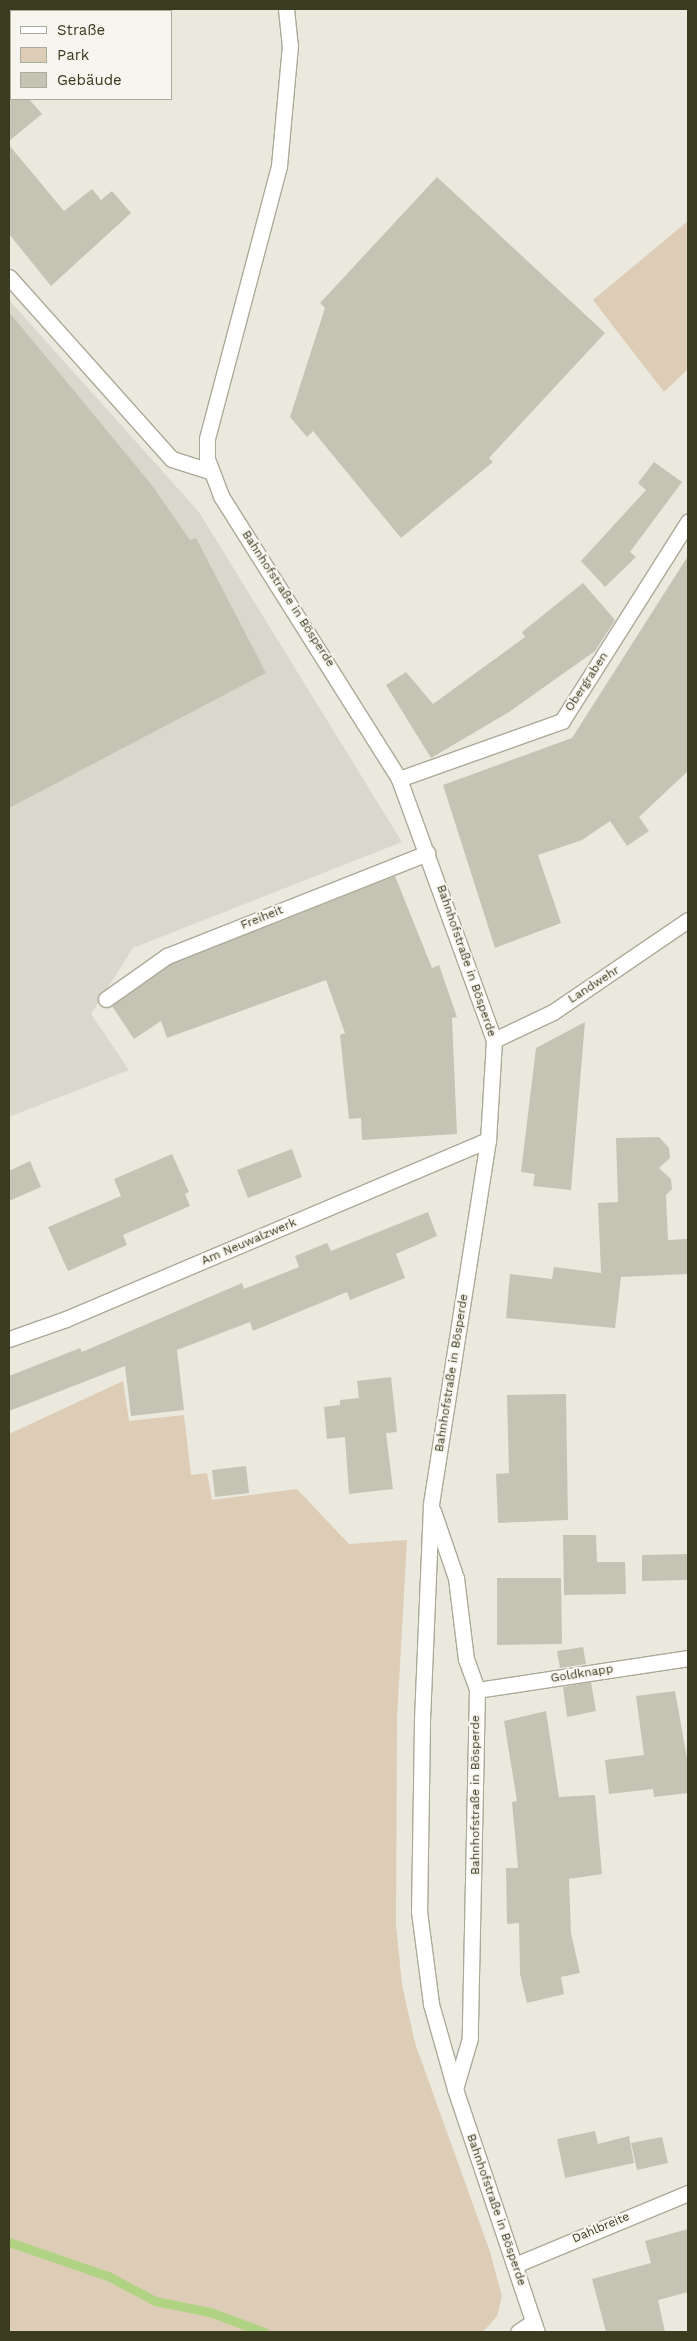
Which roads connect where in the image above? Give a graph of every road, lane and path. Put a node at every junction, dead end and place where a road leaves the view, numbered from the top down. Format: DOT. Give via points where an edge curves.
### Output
graph roads {
  1 [pos="286,9"];
  2 [pos="9,278"];
  3 [pos="212,472"];
  4 [pos="688,522"];
  5 [pos="399,779"];
  6 [pos="427,853"];
  7 [pos="688,920"];
  8 [pos="106,999"];
  9 [pos="494,1040"];
  10 [pos="488,1140"];
  11 [pos="9,1339"];
  12 [pos="431,1505"];
  13 [pos="688,1658"];
  14 [pos="477,1690"];
  15 [pos="455,2089"];
  16 [pos="688,2194"];
  17 [pos="515,2265"];
  18 [pos="535,2327"];
  19 [pos="518,2332"];
  1 -- 3 [label="street, Bahnhofstraße in Bösperde" via="290,45 280,166 207,439"];
  2 -- 3 [label="street" via="172,459"];
  3 -- 5 [label="street, Bahnhofstraße in Bösperde" via="221,496"];
  4 -- 5 [label="street, Obergraben" via="562,721"];
  5 -- 6 [label="street, Bahnhofstraße in Bösperde"];
  6 -- 8 [label="street, Freiheit" via="167,956"];
  6 -- 9 [label="street, Bahnhofstraße in Bösperde"];
  7 -- 9 [label="street, Landwehr" via="553,1012"];
  9 -- 10 [label="street, Bahnhofstraße in Bösperde"];
  10 -- 11 [label="street, Am Neuwalzwerk" via="66,1319"];
  10 -- 12 [label="street, Bahnhofstraße in Bösperde"];
  12 -- 14 [label="street, Bahnhofstraße in Bösperde" via="456,1578 466,1659"];
  12 -- 15 [label="street, Bahnhofstraße in Bösperde" via="422,1724 419,1911 431,2004"];
  13 -- 14 [label="street, Goldknapp"];
  14 -- 15 [label="street, Bahnhofstraße in Bösperde" via="475,1958 470,2038"];
  15 -- 17 [label="street, Bahnhofstraße in Bösperde"];
  16 -- 17 [label="street, Dahlbreite"];
  17 -- 18 [label="street, Bahnhofstraße in Bösperde"];
  18 -- 19 [label="street"];
}
